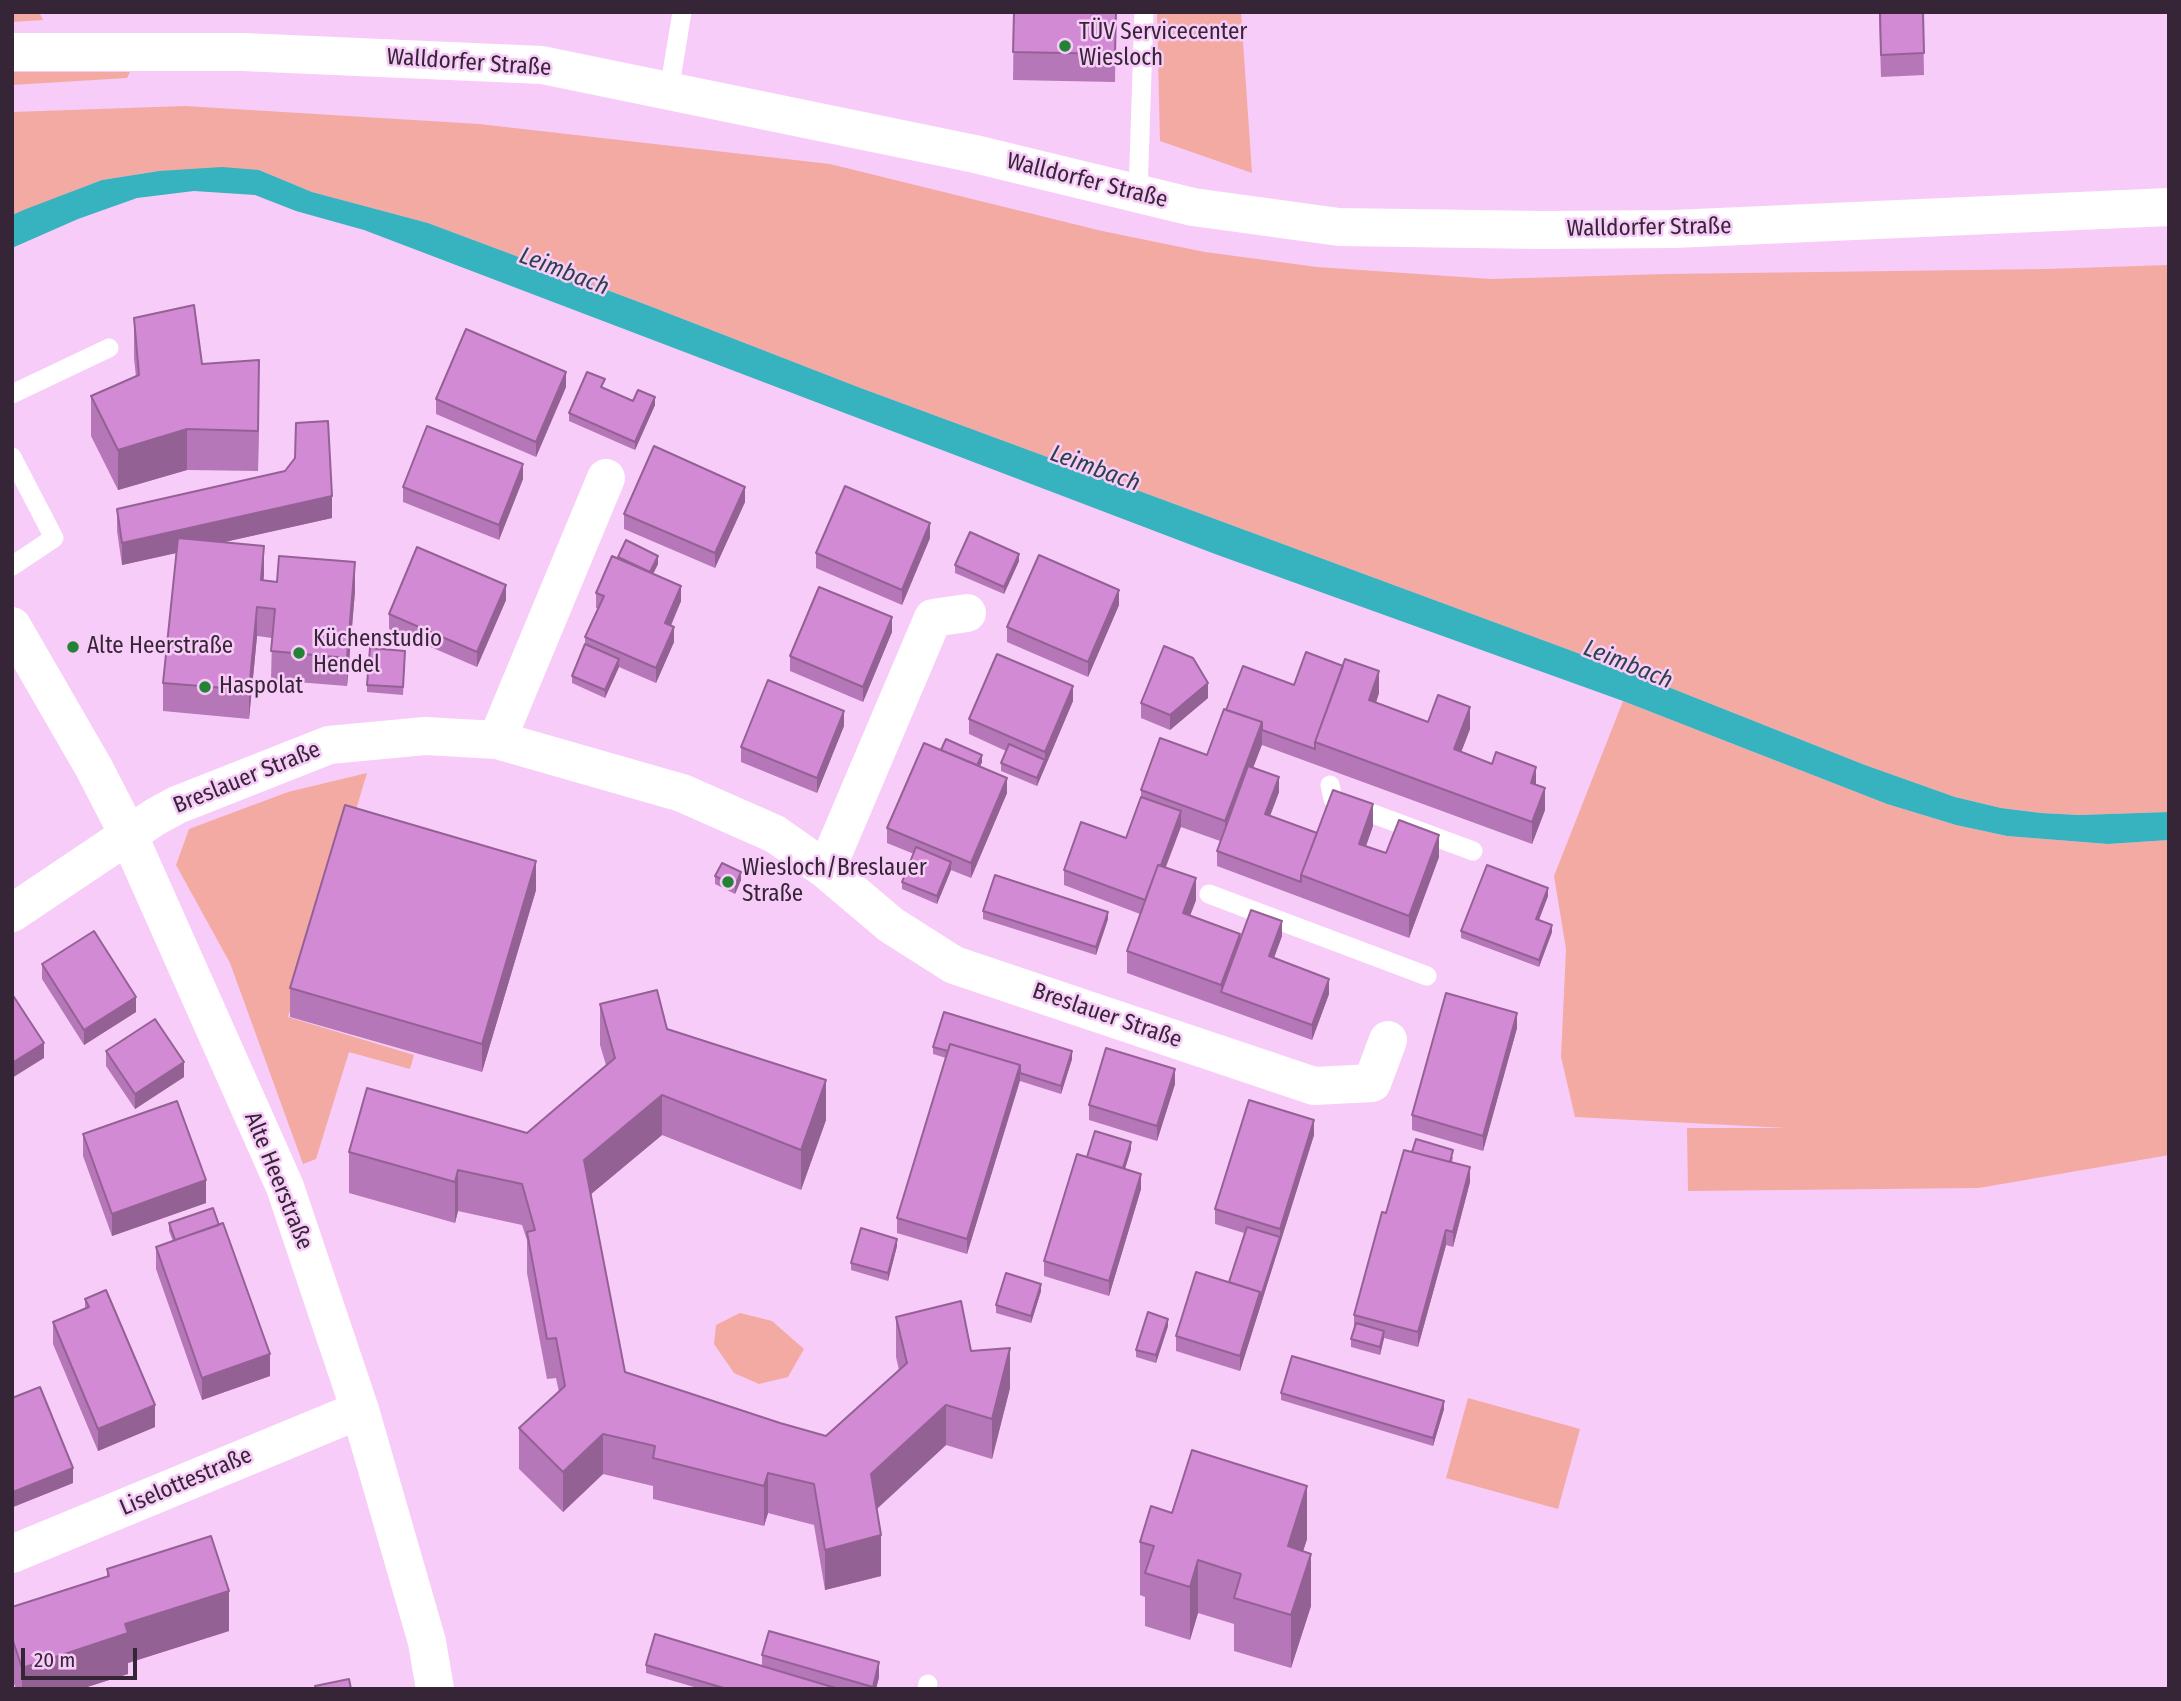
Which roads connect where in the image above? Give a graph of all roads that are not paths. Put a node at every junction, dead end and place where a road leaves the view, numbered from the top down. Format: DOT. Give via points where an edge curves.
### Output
graph roads {
  1 [pos="682,12"];
  2 [pos="1144,12"];
  3 [pos="12,52"];
  4 [pos="669,91"];
  5 [pos="1138,194"];
  6 [pos="2169,207"];
  7 [pos="109,348"];
  8 [pos="12,394"];
  9 [pos="12,457"];
  10 [pos="606,478"];
  11 [pos="12,566"];
  12 [pos="967,613"];
  13 [pos="12,626"];
  14 [pos="497,740"];
  15 [pos="1330,785"];
  16 [pos="128,834"];
  17 [pos="1472,851"];
  18 [pos="825,870"];
  19 [pos="1209,894"];
  20 [pos="12,913"];
  21 [pos="1427,976"];
  22 [pos="1388,1041"];
  23 [pos="360,1410"];
  24 [pos="12,1554"];
  25 [pos="435,1689"];
  1 -- 4 [label="lane"];
  2 -- 5 [label="lane"];
  3 -- 4 [label="street, Walldorfer Straße" via="243,52 542,65"];
  4 -- 5 [label="street, Walldorfer Straße"];
  5 -- 6 [label="street, Walldorfer Straße" via="1193,207 1339,227 1541,230 1674,229"];
  7 -- 8 [label="lane"];
  9 -- 11 [label="lane" via="54,538"];
  10 -- 14 [label="street"];
  12 -- 18 [label="street" via="933,618"];
  13 -- 16 [label="street, Alte Heerstraße"];
  14 -- 16 [label="street, Breslauer Straße" via="425,736 329,745 177,805"];
  14 -- 18 [label="street, Breslauer Straße" via="682,793 775,834"];
  15 -- 17 [label="lane" via="1333,799"];
  16 -- 20 [label="street, Breslauer Straße"];
  16 -- 23 [label="street, Alte Heerstraße" via="285,1187"];
  18 -- 22 [label="street, Breslauer Straße" via="891,925 954,965 1314,1086 1372,1083"];
  19 -- 21 [label="lane"];
  23 -- 24 [label="street, Liselottestraße"];
  23 -- 25 [label="street, Alte Heerstraße" via="427,1642"];
}
